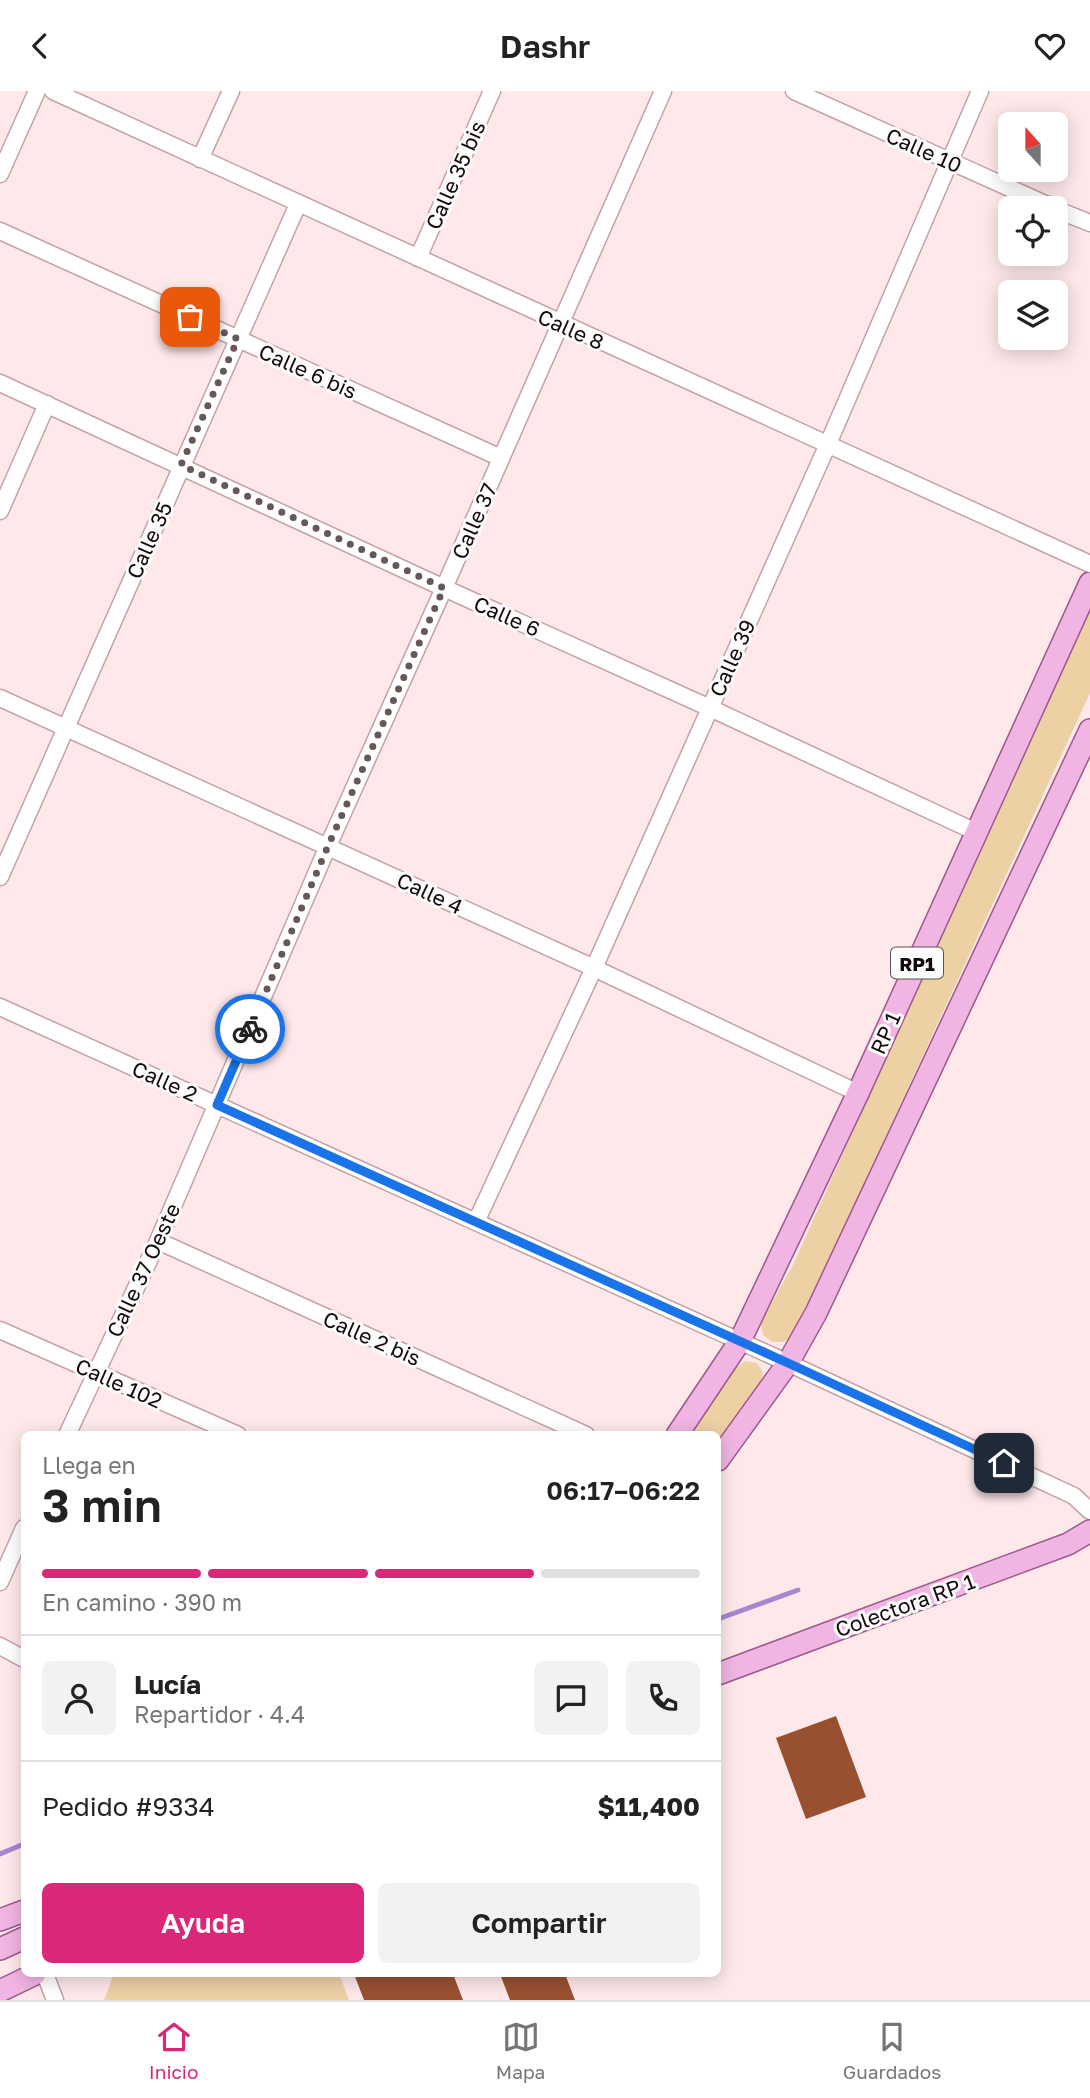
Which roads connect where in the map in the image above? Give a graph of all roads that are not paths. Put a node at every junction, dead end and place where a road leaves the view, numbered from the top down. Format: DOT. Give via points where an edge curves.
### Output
graph roads {
  1 [pos="37,91"];
  2 [pos="53,91"];
  3 [pos="231,91"];
  4 [pos="492,91"];
  5 [pos="663,91"];
  6 [pos="794,91"];
  7 [pos="980,91"];
  8 [pos="200,159"];
  9 [pos="950,161"];
  10 [pos="0,174"];
  11 [pos="1026,196"];
  12 [pos="298,204"];
  13 [pos="1068,214"];
  14 [pos="1068,216"];
  15 [pos="1090,223"];
  16 [pos="1090,229"];
  17 [pos="0,231"];
  18 [pos="418,258"];
  19 [pos="561,324"];
  20 [pos="238,339"];
  21 [pos="0,383"];
  22 [pos="47,404"];
  23 [pos="828,444"];
  24 [pos="501,458"];
  25 [pos="181,465"];
  26 [pos="0,511"];
  27 [pos="1090,564"];
  28 [pos="1090,583"];
  29 [pos="444,588"];
  30 [pos="0,698"];
  31 [pos="710,708"];
  32 [pos="66,729"];
  33 [pos="1090,730"];
  34 [pos="976,832"];
  35 [pos="328,846"];
  36 [pos="0,877"];
  37 [pos="594,968"];
  38 [pos="0,1007"];
  39 [pos="858,1093"];
  40 [pos="217,1105"];
  41 [pos="476,1222"];
  42 [pos="158,1241"];
  43 [pos="0,1330"];
  44 [pos="740,1341"];
  45 [pos="788,1363"];
  46 [pos="95,1372"];
  47 [pos="216,1430"];
  48 [pos="69,1431"];
  49 [pos="577,1431"];
  50 [pos="680,1431"];
  51 [pos="721,1456"];
  52 [pos="1090,1511"];
  53 [pos="1090,1531"];
  54 [pos="21,1535"];
  55 [pos="0,1582"];
  56 [pos="0,1646"];
  57 [pos="21,1657"];
  58 [pos="721,1673"];
  59 [pos="21,1912"];
  60 [pos="0,1920"];
  61 [pos="21,1939"];
  62 [pos="0,1949"];
  63 [pos="29,1977"];
  64 [pos="46,1977"];
  65 [pos="0,1991"];
  66 [pos="55,2000"];
  1 -- 10 [label="street"];
  2 -- 8 [label="street, Calle 8"];
  3 -- 8 [label="street"];
  4 -- 18 [label="street, Calle 35 bis"];
  5 -- 19 [label="street, Calle 37"];
  6 -- 9 [label="street, Calle 10"];
  7 -- 9 [label="street, Calle 39"];
  8 -- 12 [label="street, Calle 8"];
  9 -- 11 [label="street, Calle 10"];
  9 -- 23 [label="street, Calle 39"];
  12 -- 18 [label="street, Calle 8"];
  12 -- 20 [label="street, Calle 35"];
  13 -- 15 [label="street, Calle 10"];
  14 -- 16 [label="street, Calle 10"];
  17 -- 20 [label="street, Calle 6 bis"];
  18 -- 19 [label="street, Calle 8"];
  19 -- 23 [label="street, Calle 8"];
  19 -- 24 [label="street, Calle 37"];
  20 -- 24 [label="street, Calle 6 bis"];
  20 -- 25 [label="street, Calle 35"];
  21 -- 22 [label="street, Calle 6"];
  22 -- 25 [label="street, Calle 6"];
  22 -- 26 [label="street"];
  23 -- 27 [label="street, Calle 8"];
  23 -- 31 [label="street, Calle 39"];
  24 -- 29 [label="street, Calle 37"];
  25 -- 29 [label="street, Calle 6"];
  25 -- 32 [label="street, Calle 35"];
  28 -- 34 [label="main road, RP 1 / RP1"];
  29 -- 31 [label="street, Calle 6"];
  29 -- 35 [label="street, Calle 37"];
  30 -- 32 [label="street, Calle 4"];
  31 -- 34 [label="street, Calle 6"];
  31 -- 37 [label="street, Calle 39"];
  32 -- 35 [label="street, Calle 4"];
  32 -- 36 [label="street, Calle 35"];
  33 -- 45 [label="main road, RP1" via="816,1313"];
  34 -- 39 [label="main road, RP 1 / RP1"];
  35 -- 37 [label="street, Calle 4"];
  35 -- 40 [label="street, Calle 37"];
  37 -- 39 [label="street, Calle 4"];
  37 -- 41 [label="street, Calle 39"];
  38 -- 40 [label="street, Calle 2"];
  39 -- 44 [label="main road, RP 1 / RP1"];
  40 -- 41 [label="street, Calle 2"];
  40 -- 42 [label="street, Calle 37 Oeste"];
  41 -- 44 [label="street, Calle 2"];
  42 -- 46 [label="street, Calle 37 Oeste"];
  42 -- 49 [label="street, Calle 2 bis"];
  43 -- 46 [label="street, Calle 102"];
  44 -- 45 [label="street, Calle 2"];
  44 -- 50 [label="main road, RP 1 / RP1"];
  45 -- 51 [label="main road, RP1"];
  45 -- 52 [label="street, Calle 2" via="1074,1496"];
  46 -- 47 [label="street, Calle 102"];
  46 -- 48 [label="street, Calle 37 Oeste"];
  53 -- 58 [label="main road, Colectora RP 1" via="1068,1544"];
  54 -- 55 [label="street"];
  56 -- 57 [label="street"];
  59 -- 60 [label="main road"];
  61 -- 62 [label="main road"];
  63 -- 65 [label="main road"];
  64 -- 66 [label="street"];
}
